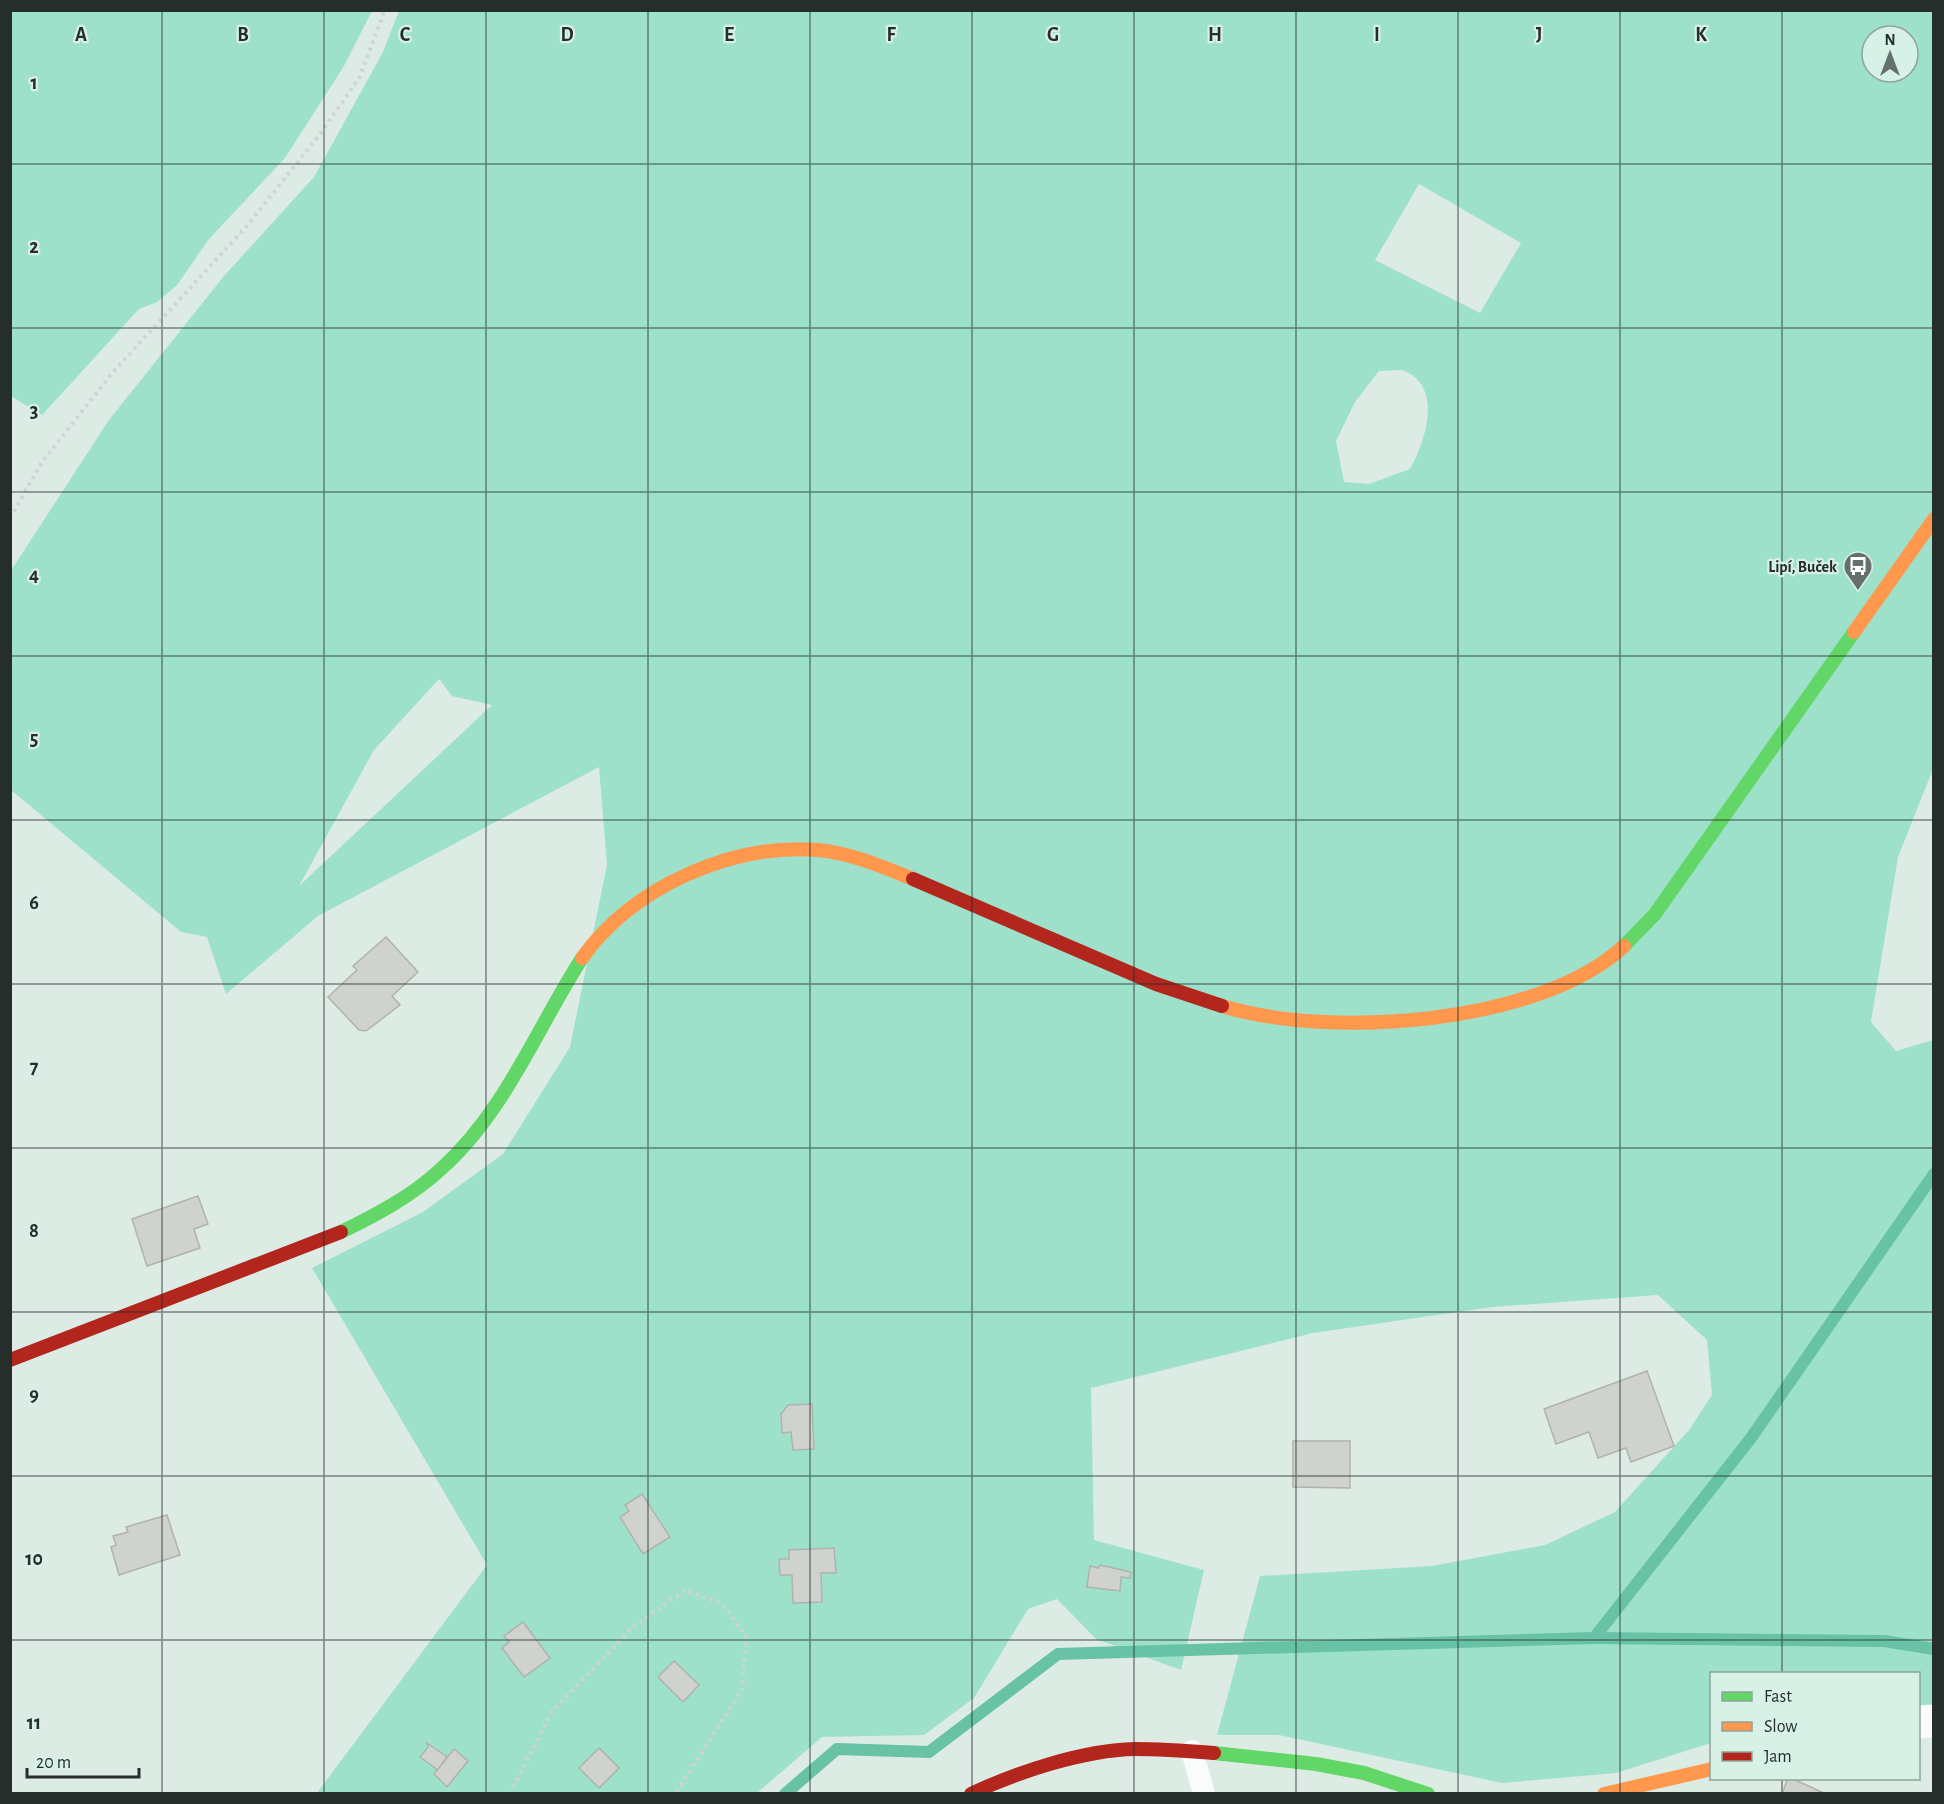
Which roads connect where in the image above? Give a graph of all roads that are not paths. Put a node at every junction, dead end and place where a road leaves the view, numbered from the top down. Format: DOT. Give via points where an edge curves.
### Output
graph roads {
  1 [pos="1934,519"];
  2 [pos="10,1360"];
  3 [pos="1192,1750"];
  4 [pos="1710,1769"];
  5 [pos="971,1794"];
  6 [pos="1204,1794"];
  7 [pos="1428,1794"];
  8 [pos="1604,1794"];
  1 -- 2 [label="street" via="1655,914 1613,958 1572,984 1417,1020 1361,1023 1259,1016 1191,996 955,894 842,854 792,850 734,859 709,866 654,894 597,938 476,1129 451,1160 426,1182 342,1231"];
  3 -- 5 [label="street" via="1133,1749 1083,1757 1003,1779"];
  3 -- 6 [label="lane"];
  3 -- 7 [label="street" via="1364,1773"];
  4 -- 8 [label="street"];
}
